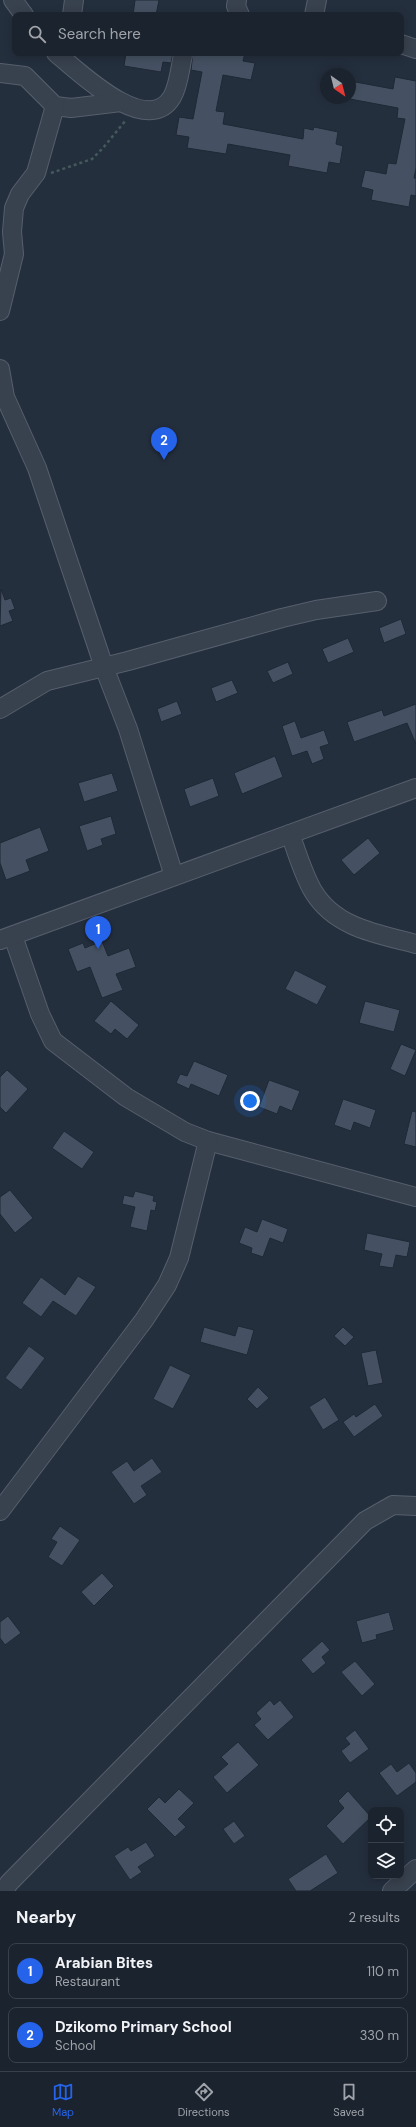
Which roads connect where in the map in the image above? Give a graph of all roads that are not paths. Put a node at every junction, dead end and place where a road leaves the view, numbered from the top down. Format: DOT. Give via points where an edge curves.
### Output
graph roads {
  1 [pos="6,0"];
  2 [pos="14,0"];
  3 [pos="74,0"];
  4 [pos="237,0"];
  5 [pos="317,0"];
  6 [pos="0,3"];
  7 [pos="22,12"];
  8 [pos="72,12"];
  9 [pos="239,12"];
  10 [pos="315,12"];
  11 [pos="404,45"];
  12 [pos="416,48"];
  13 [pos="183,56"];
  14 [pos="72,60"];
  15 [pos="0,73"];
  16 [pos="128,105"];
  17 [pos="55,106"];
  18 [pos="0,311"];
  19 [pos="0,369"];
  20 [pos="377,601"];
  21 [pos="104,667"];
  22 [pos="0,709"];
  23 [pos="416,788"];
  24 [pos="290,834"];
  25 [pos="174,876"];
  26 [pos="7,938"];
  27 [pos="416,944"];
  28 [pos="208,1141"];
  29 [pos="416,1197"];
  30 [pos="416,1506"];
  31 [pos="0,1511"];
  32 [pos="416,1869"];
  33 [pos="4,1891"];
  34 [pos="392,1891"];
  1 -- 6 [label="street"];
  2 -- 7 [label="street"];
  3 -- 8 [label="street"];
  4 -- 9 [label="street"];
  5 -- 10 [label="street"];
  11 -- 12 [label="street"];
  13 -- 16 [label="street" via="172,98 152,110"];
  14 -- 16 [label="street" via="94,85"];
  15 -- 17 [label="street" via="25,76"];
  16 -- 17 [label="street" via="71,108"];
  17 -- 18 [label="street" via="36,173 20,194 14,208 14,254"];
  19 -- 21 [label="street" via="5,397 36,468"];
  20 -- 21 [label="street" via="282,618"];
  21 -- 22 [label="street" via="47,681"];
  21 -- 25 [label="street" via="128,729"];
  23 -- 24 [label="street"];
  24 -- 25 [label="street"];
  24 -- 27 [label="street" via="312,890 327,910 358,928"];
  25 -- 26 [label="street"];
  26 -- 28 [label="street" via="53,1041 126,1097 185,1132"];
  28 -- 29 [label="street"];
  28 -- 31 [label="street" via="179,1258 167,1284 144,1320"];
  30 -- 33 [label="street" via="393,1505 365,1521"];
  32 -- 34 [label="street"];
}
